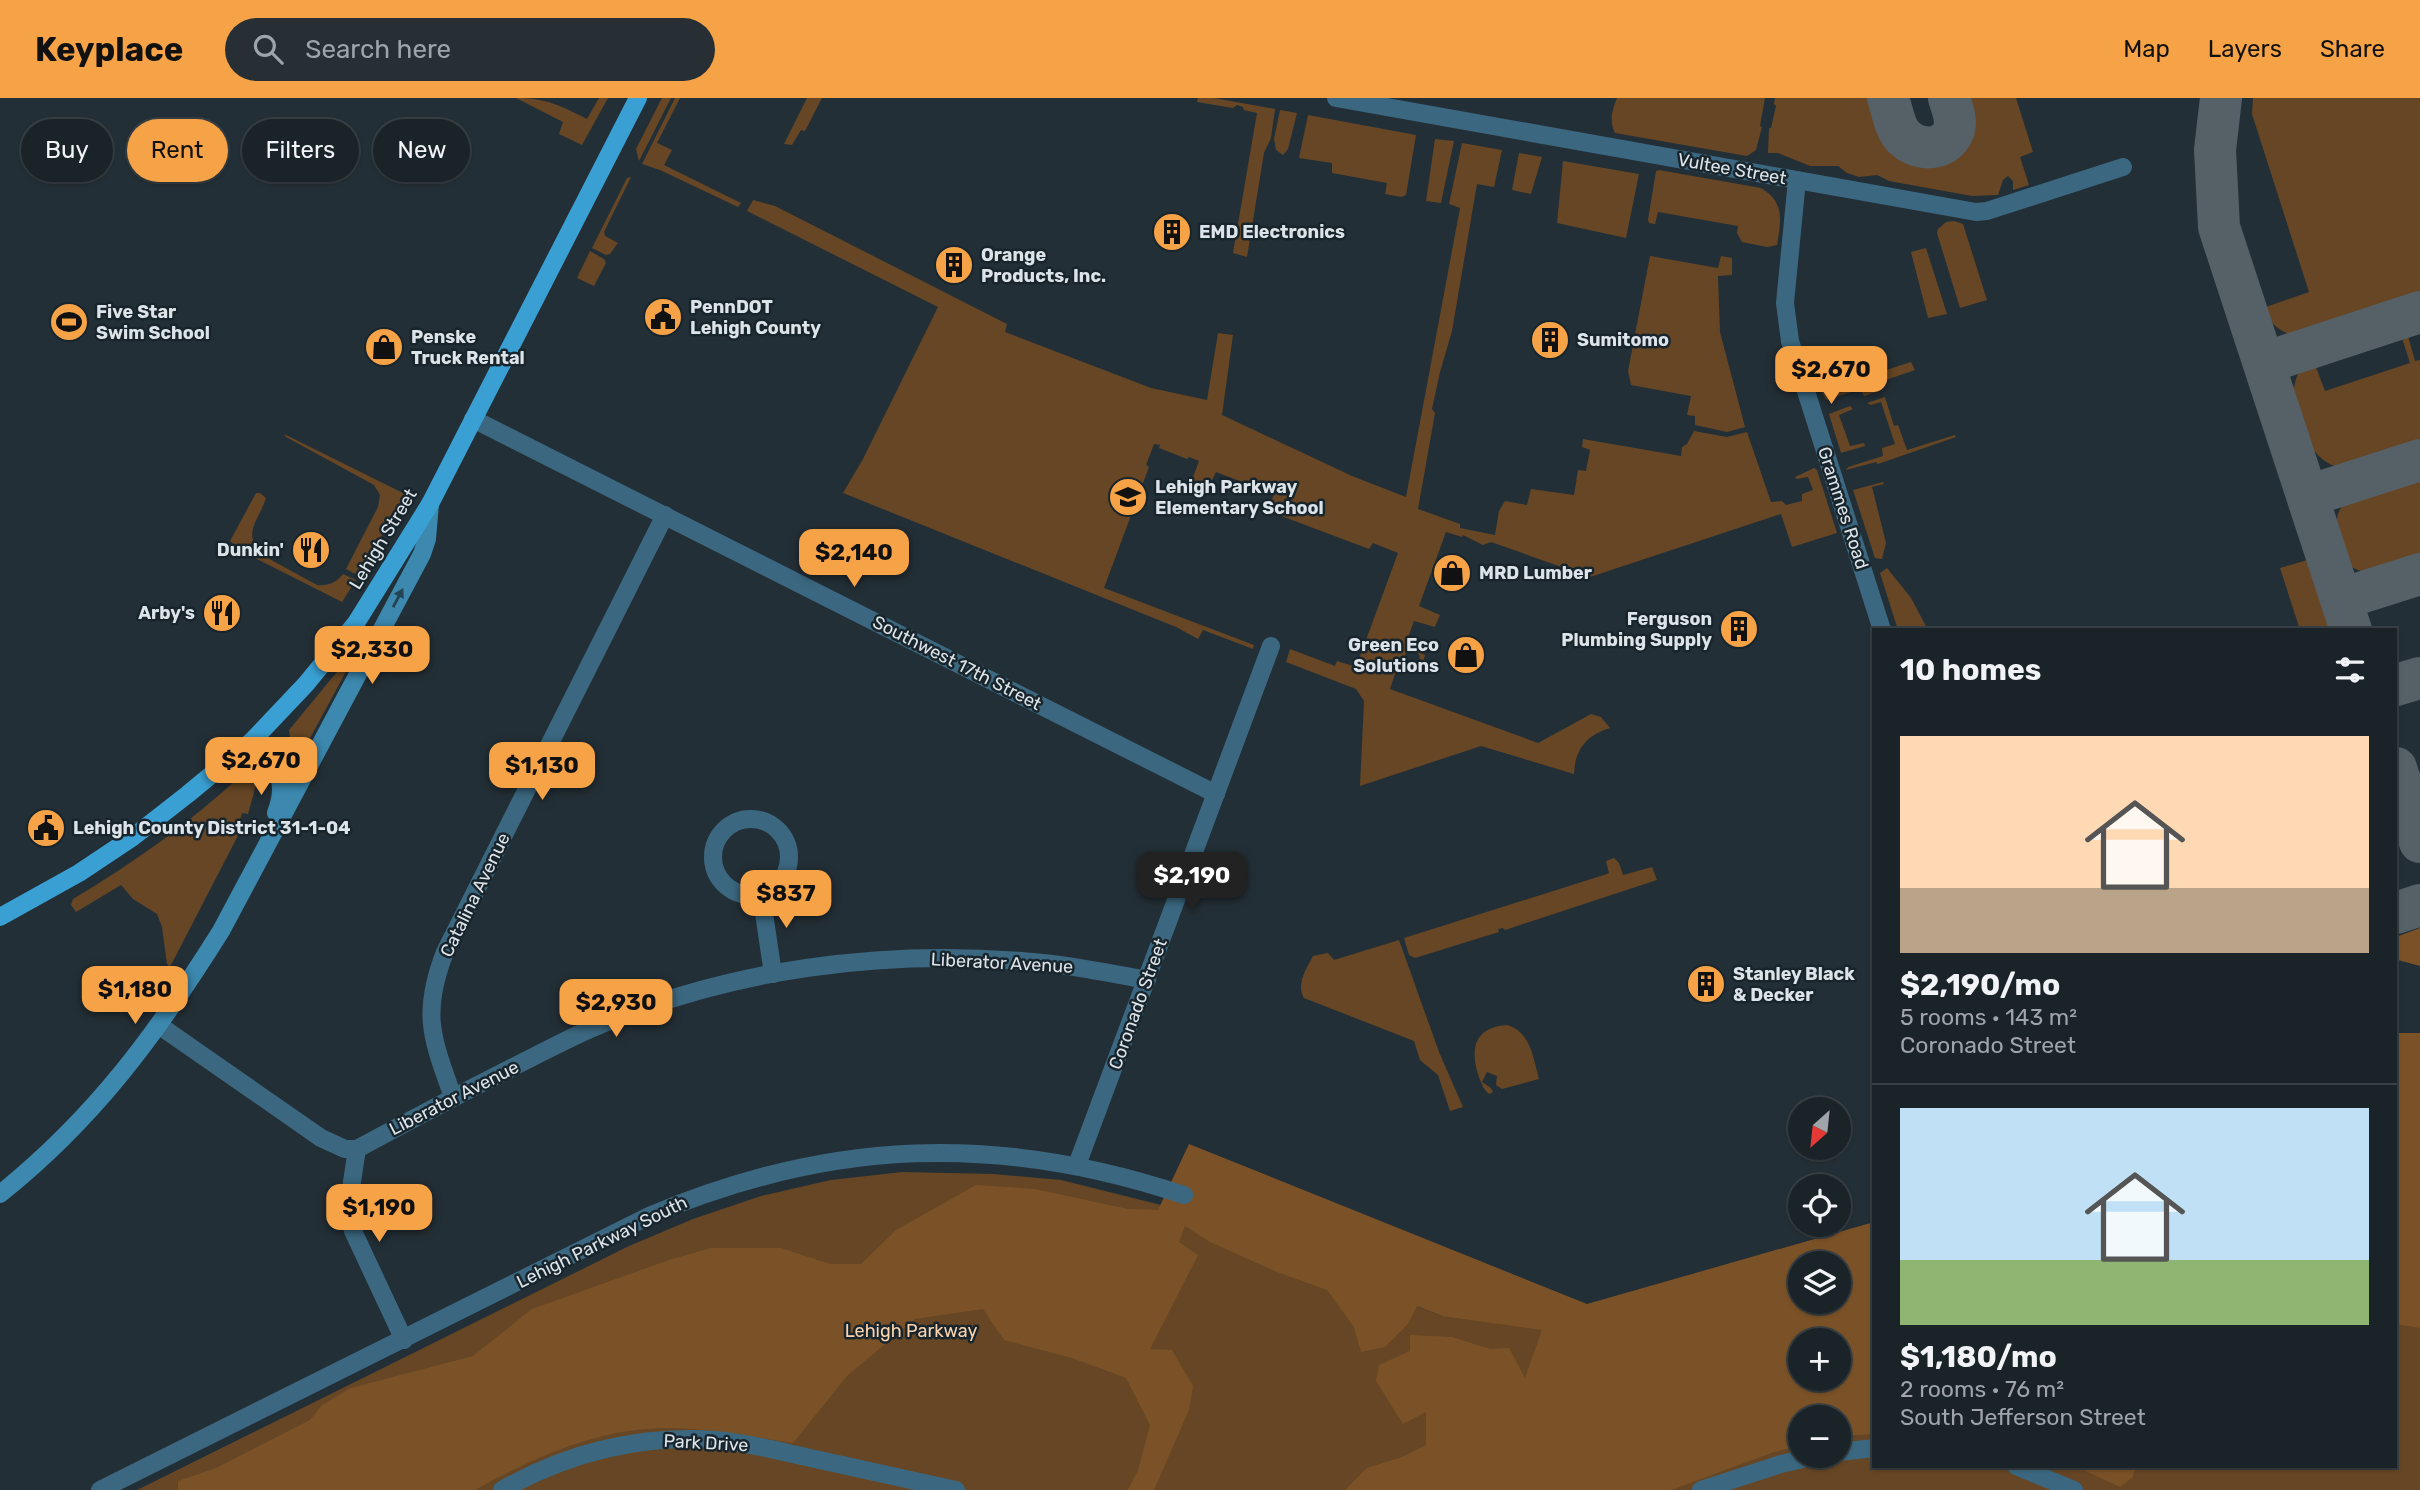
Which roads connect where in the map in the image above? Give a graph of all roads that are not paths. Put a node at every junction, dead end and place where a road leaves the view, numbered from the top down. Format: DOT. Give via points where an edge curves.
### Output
graph roads {
  1 [pos="638,98"];
  2 [pos="1336,98"];
  3 [pos="2123,167"];
  4 [pos="1797,180"];
  5 [pos="473,419"];
  6 [pos="430,504"];
  7 [pos="665,515"];
  8 [pos="1881,628"];
  9 [pos="1271,646"];
  10 [pos="252,740"];
  11 [pos="1216,794"];
  12 [pos="262,853"];
  13 [pos="761,894"];
  14 [pos="0,917"];
  15 [pos="774,974"];
  16 [pos="1147,980"];
  17 [pos="160,1026"];
  18 [pos="453,1097"];
  19 [pos="357,1149"];
  20 [pos="1077,1166"];
  21 [pos="0,1194"];
  22 [pos="1184,1195"];
  23 [pos="404,1340"];
  24 [pos="1872,1448"];
  25 [pos="1851,1451"];
  26 [pos="1788,1462"];
  27 [pos="2021,1468"];
  28 [pos="100,1490"];
  29 [pos="502,1490"];
  30 [pos="956,1490"];
  31 [pos="1701,1490"];
  32 [pos="2074,1490"];
  1 -- 5 [label="main road, Lehigh Street"];
  2 -- 4 [label="street, Vultee Street"];
  3 -- 4 [label="street, Vultee Street" via="1976,212"];
  4 -- 8 [label="street, Grammes Road" via="1785,303 1790,341"];
  5 -- 6 [label="main road, Lehigh Street"];
  5 -- 7 [label="street, Southwest 17th Street"];
  6 -- 10 [label="main road, Lehigh Street" via="356,624"];
  12 -- 6 [label="main road, one-way" via="422,554"];
  7 -- 11 [label="street, Southwest 17th Street"];
  7 -- 18 [label="street, Catalina Avenue" via="436,975 432,1033"];
  9 -- 11 [label="street, Coronado Street"];
  10 -- 12 [label="main road" via="282,779 281,801"];
  10 -- 14 [label="main road, Lehigh Street" via="125,843"];
  11 -- 16 [label="street, Coronado Street"];
  12 -- 17 [label="main road" via="221,931"];
  13 -- 13 [label="street" via="781,881 787,870 788,847 775,827 765,821 740,821 720,836 715,848 717,873 735,891"];
  13 -- 15 [label="street"];
  15 -- 16 [label="street, Liberator Avenue" via="877,960 961,958 1085,968"];
  15 -- 18 [label="street, Liberator Avenue" via="703,990 601,1024"];
  16 -- 20 [label="street, Coronado Street"];
  17 -- 19 [label="street" via="321,1139"];
  17 -- 21 [label="main road" via="88,1113"];
  18 -- 19 [label="street, Liberator Avenue"];
  19 -- 23 [label="street" via="350,1195 352,1231"];
  20 -- 22 [label="street, Lehigh Parkway South"];
  20 -- 23 [label="street, Lehigh Parkway South" via="1006,1155 909,1153 774,1172 649,1216"];
  23 -- 28 [label="street, Lehigh Parkway South"];
  24 -- 25 [label="street"];
  26 -- 31 [label="street"];
  27 -- 32 [label="street"];
  29 -- 30 [label="street, Park Drive" via="541,1469 614,1446 691,1439 748,1444"];
}
